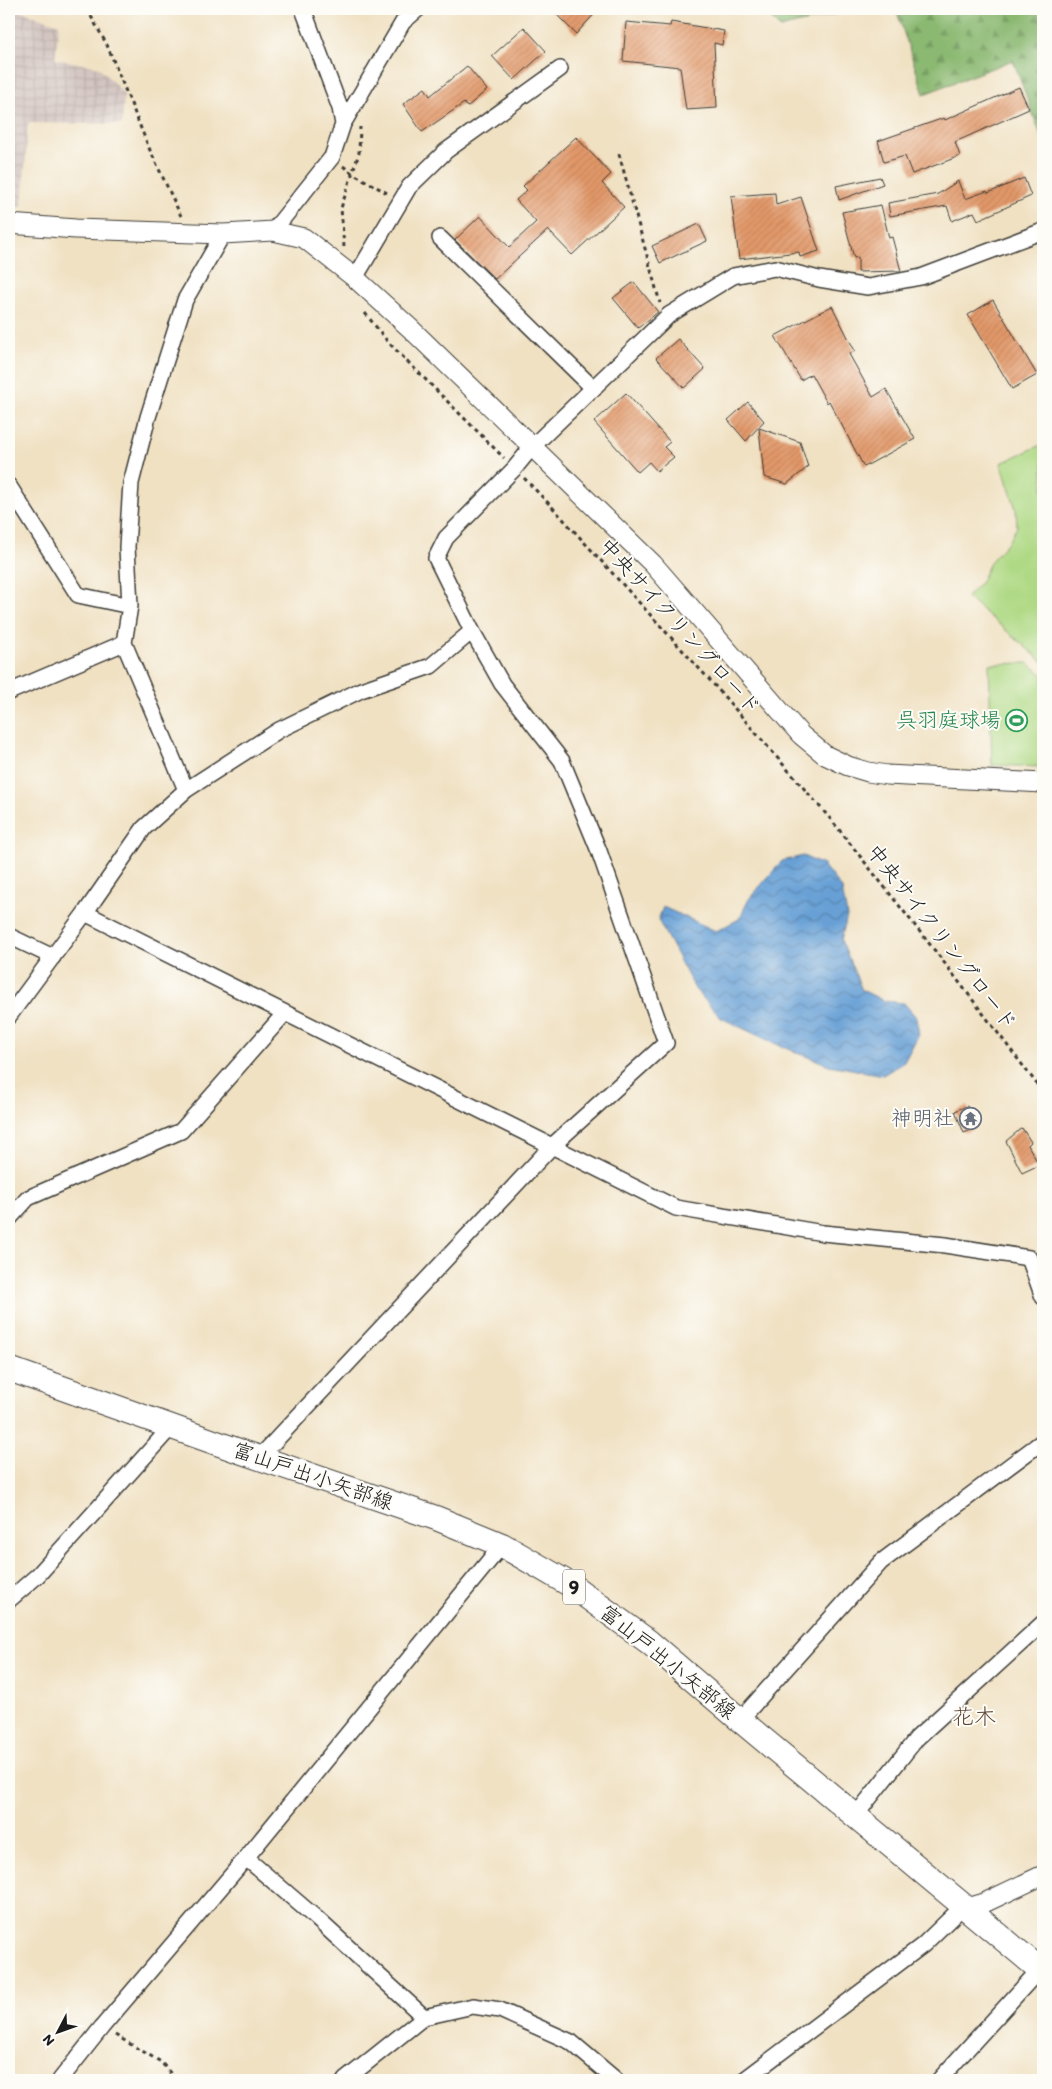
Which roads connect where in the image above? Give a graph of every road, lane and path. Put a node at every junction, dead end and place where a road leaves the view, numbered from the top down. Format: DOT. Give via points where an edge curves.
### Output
graph roads {
  1 [pos="87,9"];
  2 [pos="303,9"];
  3 [pos="418,9"];
  4 [pos="560,69"];
  5 [pos="343,124"];
  6 [pos="619,154"];
  7 [pos="332,157"];
  8 [pos="352,173"];
  9 [pos="400,201"];
  10 [pos="9,224"];
  11 [pos="273,231"];
  12 [pos="1043,231"];
  13 [pos="188,233"];
  14 [pos="223,234"];
  15 [pos="440,238"];
  16 [pos="352,276"];
  17 [pos="364,309"];
  18 [pos="665,320"];
  19 [pos="594,389"];
  20 [pos="532,447"];
  21 [pos="514,469"];
  22 [pos="9,486"];
  23 [pos="130,606"];
  24 [pos="472,631"];
  25 [pos="124,643"];
  26 [pos="9,692"];
  27 [pos="1043,784"];
  28 [pos="186,790"];
  29 [pos="85,913"];
  30 [pos="9,936"];
  31 [pos="53,957"];
  32 [pos="285,1013"];
  33 [pos="9,1016"];
  34 [pos="1043,1092"];
  35 [pos="552,1146"];
  36 [pos="9,1219"];
  37 [pos="1043,1297"];
  38 [pos="9,1369"];
  39 [pos="172,1426"];
  40 [pos="1043,1441"];
  41 [pos="259,1458"];
  42 [pos="502,1545"];
  43 [pos="9,1600"];
  44 [pos="1043,1623"];
  45 [pos="740,1720"];
  46 [pos="856,1815"];
  47 [pos="246,1858"];
  48 [pos="1043,1875"];
  49 [pos="968,1908"];
  50 [pos="1042,1971"];
  51 [pos="424,2017"];
  52 [pos="102,2027"];
  53 [pos="60,2080"];
  54 [pos="176,2080"];
  55 [pos="345,2080"];
  56 [pos="616,2080"];
  57 [pos="744,2080"];
  58 [pos="940,2080"];
  1 -- 13 [label="path" via="107,46"];
  2 -- 5 [label="street"];
  3 -- 5 [label="street" via="404,22"];
  4 -- 9 [label="street" via="446,151 409,187"];
  5 -- 7 [label="street"];
  6 -- 18 [label="path"];
  7 -- 8 [label="path"];
  7 -- 11 [label="street"];
  8 -- 9 [label="path"];
  8 -- 16 [label="path" via="341,208 345,254"];
  9 -- 16 [label="street"];
  10 -- 13 [label="street"];
  11 -- 14 [label="street"];
  11 -- 16 [label="street" via="304,238"];
  12 -- 18 [label="street" via="921,277 868,287 775,268 733,276"];
  13 -- 14 [label="street"];
  14 -- 23 [label="street" via="185,300 131,483 127,547"];
  15 -- 19 [label="street"];
  16 -- 20 [label="street"];
  17 -- 21 [label="path, 中央サイクリングロード" via="367,318 388,342"];
  18 -- 19 [label="street"];
  19 -- 20 [label="street"];
  20 -- 21 [label="street"];
  20 -- 27 [label="street" via="653,564 801,735 825,755 848,766 887,775"];
  21 -- 24 [label="street" via="446,538 436,558"];
  21 -- 34 [label="path, 中央サイクリングロード" via="716,687 833,822"];
  22 -- 23 [label="street" via="78,596"];
  23 -- 25 [label="street"];
  24 -- 28 [label="street" via="431,666 361,690 279,730"];
  24 -- 35 [label="street" via="502,684 562,761 599,851 666,1043"];
  25 -- 26 [label="street"];
  25 -- 28 [label="street"];
  28 -- 29 [label="street" via="144,828"];
  29 -- 31 [label="street"];
  29 -- 32 [label="street"];
  30 -- 31 [label="street"];
  31 -- 33 [label="street"];
  32 -- 35 [label="street"];
  32 -- 36 [label="street" via="181,1131 28,1198"];
  35 -- 37 [label="street" via="676,1208 823,1233 945,1245 1029,1258"];
  35 -- 41 [label="street"];
  38 -- 39 [label="main road, 富山戸出小矢部線 / 9"];
  39 -- 41 [label="main road, 富山戸出小矢部線 / 9"];
  39 -- 43 [label="street" via="38,1575"];
  40 -- 45 [label="street" via="881,1562"];
  41 -- 42 [label="main road, 富山戸出小矢部線 / 9" via="436,1518"];
  42 -- 45 [label="main road, 富山戸出小矢部線 / 9" via="571,1585 649,1642"];
  42 -- 47 [label="street"];
  44 -- 46 [label="street" via="917,1738"];
  45 -- 46 [label="main road, 富山戸出小矢部線 / 9"];
  46 -- 49 [label="main road, 富山戸出小矢部線 / 9"];
  47 -- 51 [label="street"];
  47 -- 52 [label="street"];
  48 -- 49 [label="street"];
  49 -- 50 [label="main road, 富山戸出小矢部線 / 9"];
  49 -- 57 [label="street" via="957,1912 923,1944"];
  50 -- 58 [label="street"];
  51 -- 55 [label="street"];
  51 -- 56 [label="street" via="473,2006 500,2010 571,2042"];
  52 -- 53 [label="street"];
  52 -- 54 [label="path" via="161,2062"];
}
